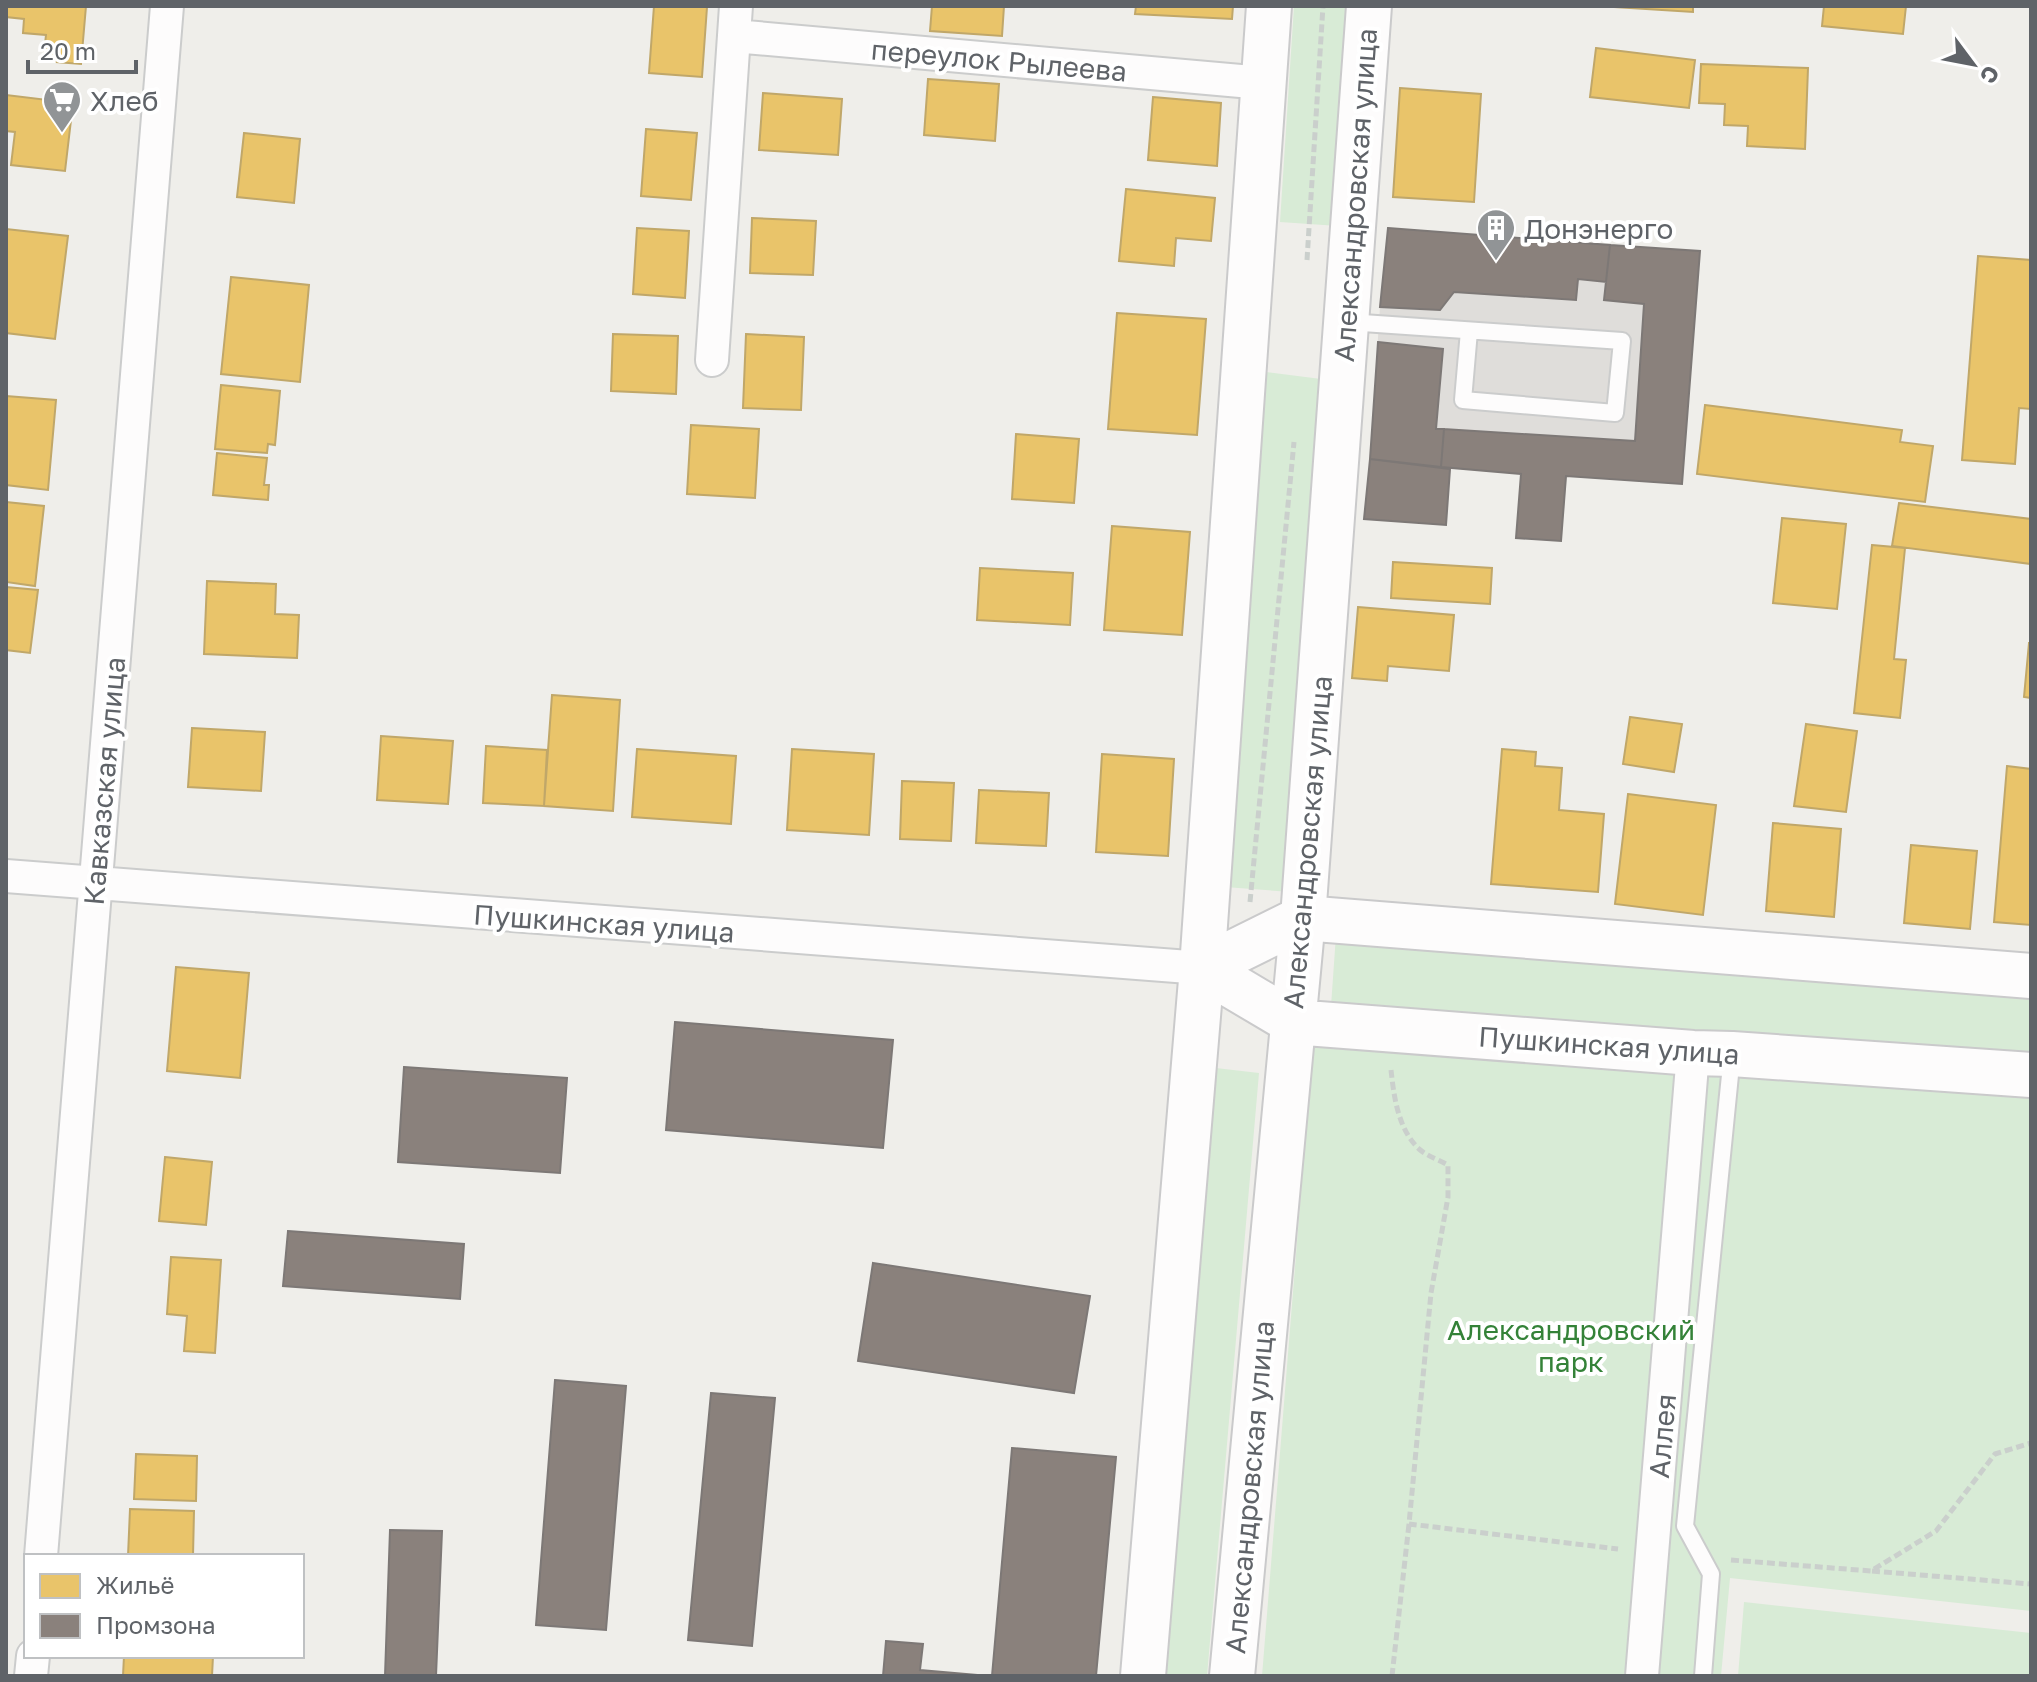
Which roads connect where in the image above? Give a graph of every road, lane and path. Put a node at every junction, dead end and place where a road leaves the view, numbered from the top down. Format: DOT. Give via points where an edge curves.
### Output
graph roads {
  1 [pos="167,6"];
  2 [pos="1269,6"];
  3 [pos="1323,6"];
  4 [pos="1369,6"];
  5 [pos="735,21"];
  6 [pos="1263,83"];
  7 [pos="1307,267"];
  8 [pos="1346,321"];
  9 [pos="1469,331"];
  10 [pos="712,360"];
  11 [pos="1294,437"];
  12 [pos="6,876"];
  13 [pos="96,884"];
  14 [pos="1303,918"];
  15 [pos="1246,946"];
  16 [pos="1202,968"];
  17 [pos="2031,976"];
  18 [pos="1293,1022"];
  19 [pos="1386,1029"];
  20 [pos="1712,1053"];
  21 [pos="2031,1075"];
  22 [pos="2031,1443"];
  23 [pos="1409,1524"];
  24 [pos="1652,1553"];
  25 [pos="41,1554"];
  26 [pos="1702,1557"];
  27 [pos="1871,1571"];
  28 [pos="2031,1584"];
  29 [pos="1143,1676"];
  30 [pos="1232,1676"];
  31 [pos="1392,1676"];
  32 [pos="1642,1676"];
  33 [pos="1703,1676"];
  1 -- 13 [label="street, Кавказская улица"];
  2 -- 6 [label="street"];
  3 -- 7 [label="path"];
  4 -- 8 [label="street, Александровская улица"];
  5 -- 6 [label="street, переулок Рылеева"];
  5 -- 10 [label="street, переулок Рылеева"];
  6 -- 16 [label="street"];
  8 -- 9 [label="lane"];
  8 -- 14 [label="street, Александровская улица"];
  9 -- 9 [label="lane" via="1622,341 1615,413 1463,400"];
  11 -- 15 [label="path"];
  12 -- 13 [label="street, Пушкинская улица"];
  13 -- 16 [label="street, Пушкинская улица"];
  13 -- 25 [label="street, Кавказская улица"];
  14 -- 15 [label="street"];
  14 -- 17 [label="street"];
  14 -- 18 [label="street, Александровская улица"];
  15 -- 16 [label="street"];
  16 -- 18 [label="street, Пушкинская улица"];
  16 -- 29 [label="street"];
  18 -- 19 [label="street, Пушкинская улица"];
  18 -- 30 [label="street, Александровская улица"];
  19 -- 20 [label="street, Пушкинская улица"];
  19 -- 23 [label="path" via="1394,1097 1406,1132 1420,1150 1448,1165"];
  20 -- 21 [label="street, Пушкинская улица"];
  20 -- 24 [label="street, Аллея"];
  20 -- 26 [label="lane" via="1685,1526"];
  22 -- 27 [label="path" via="1995,1454 1936,1531"];
  23 -- 24 [label="path"];
  23 -- 31 [label="path"];
  24 -- 32 [label="street, Аллея"];
  26 -- 27 [label="path"];
  26 -- 33 [label="lane" via="1711,1574"];
  27 -- 28 [label="path"];
}
